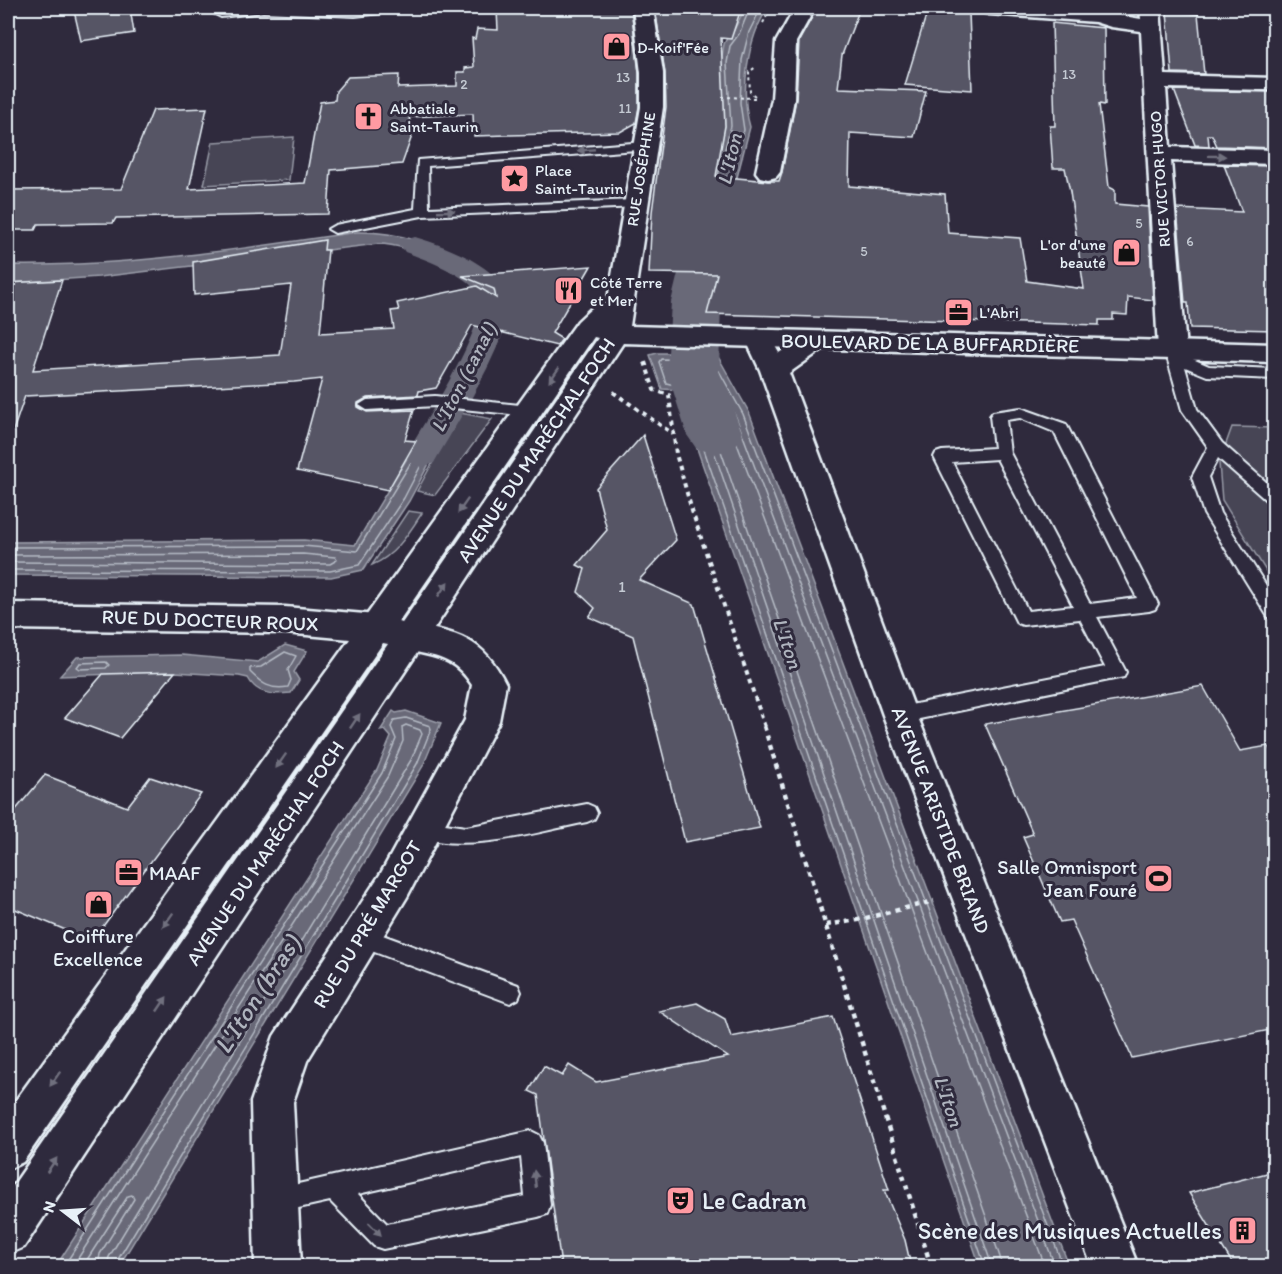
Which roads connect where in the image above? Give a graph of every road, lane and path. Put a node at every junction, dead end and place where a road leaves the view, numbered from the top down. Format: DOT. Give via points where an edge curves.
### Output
graph roads {
  1 [pos="399,8"];
  2 [pos="643,8"];
  3 [pos="806,8"];
  4 [pos="989,8"];
  5 [pos="221,14"];
  6 [pos="1150,17"];
  7 [pos="1154,81"];
  8 [pos="1275,84"];
  9 [pos="722,97"];
  10 [pos="747,98"];
  11 [pos="645,146"];
  12 [pos="1159,154"];
  13 [pos="1275,157"];
  14 [pos="768,172"];
  15 [pos="635,204"];
  16 [pos="422,212"];
  17 [pos="335,230"];
  18 [pos="621,294"];
  19 [pos="587,327"];
  20 [pos="615,334"];
  21 [pos="681,338"];
  22 [pos="758,338"];
  23 [pos="817,340"];
  24 [pos="1173,353"];
  25 [pos="1275,353"];
  26 [pos="774,370"];
  27 [pos="588,374"];
  28 [pos="1275,374"];
  29 [pos="367,405"];
  30 [pos="529,411"];
  31 [pos="674,435"];
  32 [pos="1216,447"];
  33 [pos="1002,453"];
  34 [pos="1249,475"];
  35 [pos="1275,479"];
  36 [pos="1275,498"];
  37 [pos="1084,612"];
  38 [pos="1275,612"];
  39 [pos="8,616"];
  40 [pos="393,633"];
  41 [pos="900,715"];
  42 [pos="586,813"];
  43 [pos="424,830"];
  44 [pos="932,902"];
  45 [pos="826,925"];
  46 [pos="361,937"];
  47 [pos="510,992"];
  48 [pos="8,1147"];
  49 [pos="335,1188"];
  50 [pos="276,1201"];
  51 [pos="8,1231"];
  52 [pos="278,1266"];
  53 [pos="931,1266"];
  54 [pos="1115,1266"];
  1 -- 5 [label="lane" via="355,13 263,9"];
  2 -- 11 [label="main road, RUE JOSÉPHINE" via="652,73 652,107"];
  3 -- 14 [label="main road" via="786,42 783,99"];
  4 -- 6 [label="main road" via="1098,16 1111,21"];
  6 -- 7 [label="main road, RUE VICTOR HUGO"];
  7 -- 8 [label="main road"];
  7 -- 12 [label="main road, RUE VICTOR HUGO"];
  9 -- 10 [label="path"];
  11 -- 15 [label="main road, RUE JOSÉPHINE"];
  11 -- 16 [label="lane, one-way" via="422,163"];
  12 -- 13 [label="main road, one-way"];
  12 -- 24 [label="main road, RUE VICTOR HUGO"];
  16 -- 15 [label="lane, one-way"];
  15 -- 18 [label="main road, RUE JOSÉPHINE"];
  16 -- 17 [label="lane"];
  18 -- 19 [label="main road, AVENUE DU MARÉCHAL FOCH"];
  18 -- 20 [label="main road, AVENUE DU MARÉCHAL FOCH"];
  19 -- 20 [label="main road, BOULEVARD DE LA BUFFARDIÈRE"];
  19 -- 30 [label="main road, AVENUE DU MARÉCHAL FOCH, one-way"];
  20 -- 21 [label="main road, BOULEVARD DE LA BUFFARDIÈRE"];
  20 -- 27 [label="main road, AVENUE DU MARÉCHAL FOCH"];
  21 -- 22 [label="main road, BOULEVARD DE LA BUFFARDIÈRE"];
  21 -- 31 [label="path" via="680,350 659,348 642,354 654,390 669,395"];
  22 -- 23 [label="main road, BOULEVARD DE LA BUFFARDIÈRE"];
  22 -- 26 [label="main road, AVENUE ARISTIDE BRIAND"];
  23 -- 24 [label="main road, BOULEVARD DE LA BUFFARDIÈRE"];
  23 -- 26 [label="main road"];
  24 -- 25 [label="main road, BOULEVARD DE LA BUFFARDIÈRE"];
  24 -- 28 [label="lane" via="1207,371"];
  24 -- 32 [label="lane" via="1190,410"];
  26 -- 41 [label="main road, AVENUE ARISTIDE BRIAND"];
  27 -- 31 [label="path"];
  40 -- 27 [label="main road, AVENUE DU MARÉCHAL FOCH, one-way"];
  29 -- 30 [label="lane" via="435,401"];
  30 -- 40 [label="main road, AVENUE DU MARÉCHAL FOCH, one-way"];
  31 -- 45 [label="path" via="692,510"];
  32 -- 34 [label="lane"];
  32 -- 38 [label="lane" via="1200,477 1212,514"];
  33 -- 37 [label="lane"];
  33 -- 37 [label="lane" via="942,457 1023,618"];
  33 -- 37 [label="lane" via="998,416 1020,413 1060,429 1149,604"];
  34 -- 35 [label="lane"];
  34 -- 36 [label="lane"];
  37 -- 41 [label="lane" via="1117,672"];
  39 -- 40 [label="main road, RUE DU DOCTEUR ROUX" via="285,620"];
  40 -- 43 [label="main road, RUE DU PRÉ MARGOT" via="447,644 469,655 489,684 482,721"];
  40 -- 48 [label="main road, AVENUE DU MARÉCHAL FOCH, one-way"];
  51 -- 40 [label="main road, AVENUE DU MARÉCHAL FOCH, one-way"];
  41 -- 54 [label="main road, AVENUE ARISTIDE BRIAND"];
  42 -- 43 [label="lane" via="466,836"];
  43 -- 46 [label="main road, RUE DU PRÉ MARGOT"];
  44 -- 45 [label="path"];
  45 -- 53 [label="path"];
  46 -- 47 [label="lane"];
  46 -- 50 [label="main road, RUE DU PRÉ MARGOT" via="289,1051 272,1102"];
  49 -- 49 [label="lane, one-way" via="382,1237 538,1205 531,1143"];
  49 -- 50 [label="lane"];
  50 -- 52 [label="main road, RUE DU PRÉ MARGOT"];
}
